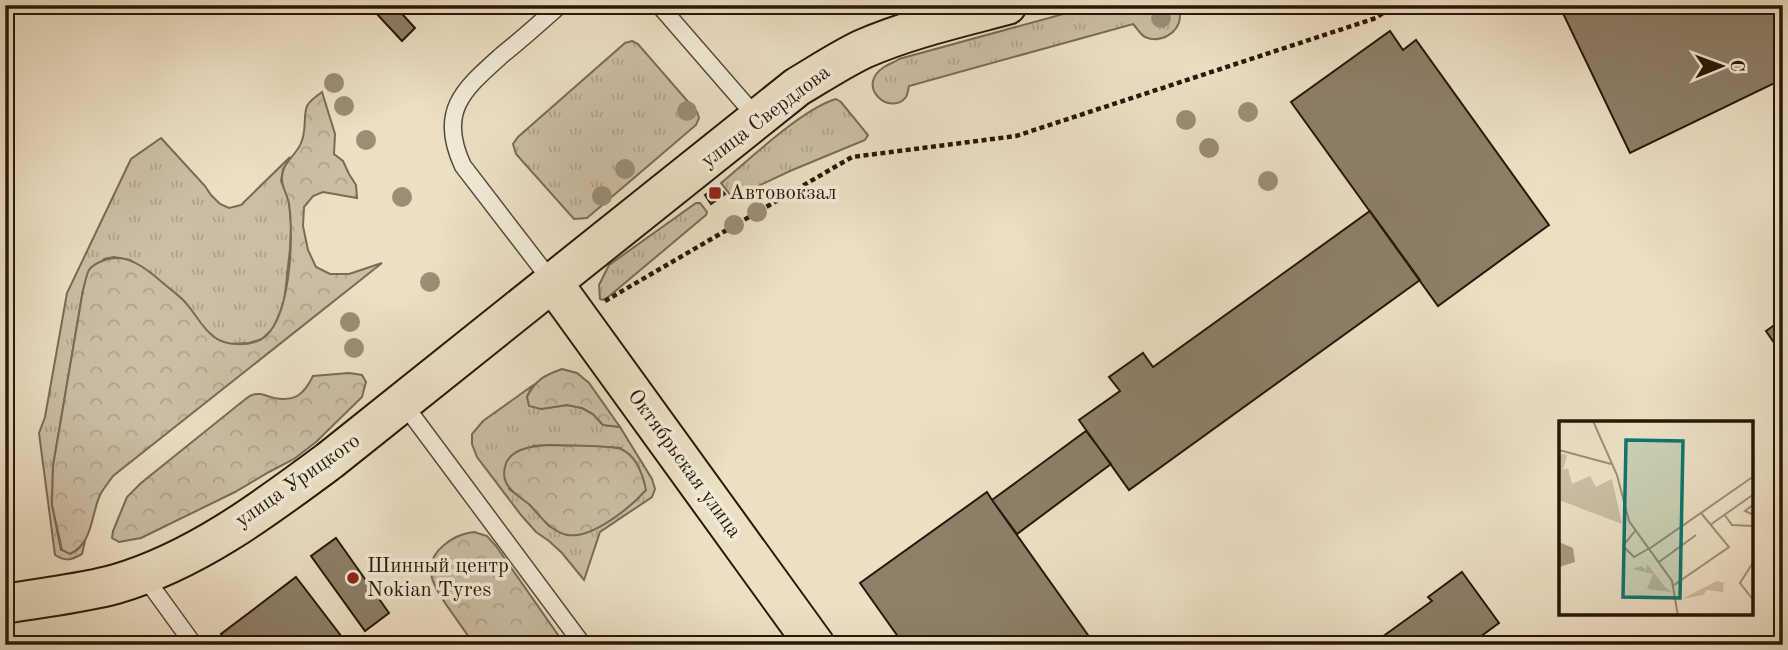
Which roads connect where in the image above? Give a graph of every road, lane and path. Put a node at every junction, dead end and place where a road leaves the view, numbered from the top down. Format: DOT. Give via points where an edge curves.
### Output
graph roads {
  1 [pos="560,5"];
  2 [pos="659,5"];
  3 [pos="1007,5"];
  4 [pos="1394,5"];
  5 [pos="758,119"];
  6 [pos="553,283"];
  7 [pos="577,318"];
  8 [pos="403,403"];
  9 [pos="143,574"];
  10 [pos="5,604"];
  11 [pos="194,645"];
  12 [pos="583,645"];
  13 [pos="815,645"];
  1 -- 6 [label="lane" via="474,80 461,95 454,114 456,150 463,166"];
  2 -- 5 [label="lane"];
  3 -- 5 [label="main road, улица Свердлова" via="923,27 861,50 797,87"];
  4 -- 7 [label="path" via="1376,18 1016,136 852,158"];
  5 -- 6 [label="main road, улица Свердлова"];
  6 -- 7 [label="main road, Октябрьская улица"];
  6 -- 8 [label="main road, улица Урицкого"];
  7 -- 13 [label="main road, Октябрьская улица"];
  8 -- 9 [label="main road, улица Урицкого" via="260,510 194,553"];
  8 -- 12 [label="lane"];
  9 -- 10 [label="main road, улица Урицкого" via="115,584"];
  9 -- 11 [label="lane"];
}
